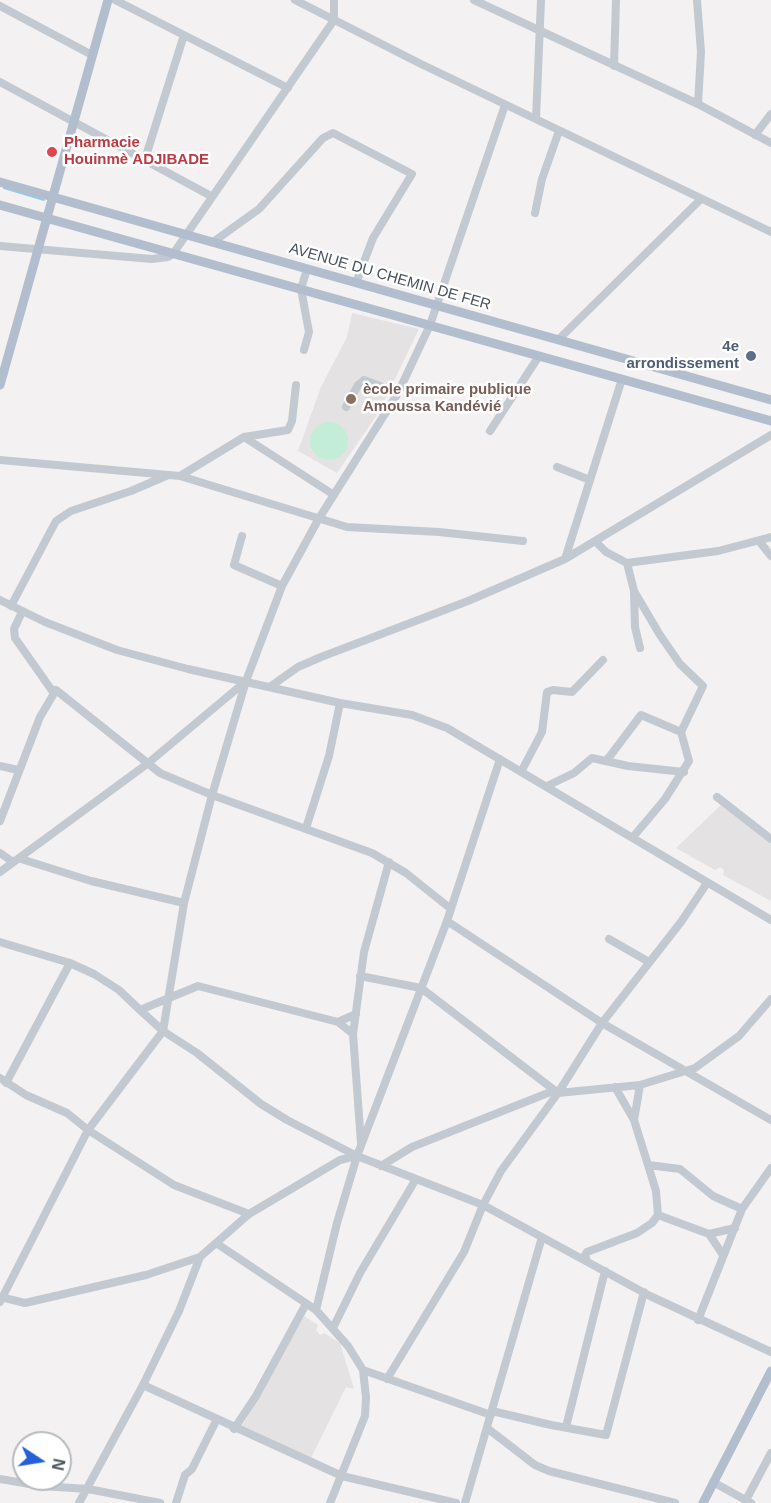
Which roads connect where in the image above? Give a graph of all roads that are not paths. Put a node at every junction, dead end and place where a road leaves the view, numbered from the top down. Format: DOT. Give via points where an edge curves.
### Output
graph roads {
  1 [pos="108,0"];
  2 [pos="115,0"];
  3 [pos="295,0"];
  4 [pos="334,0"];
  5 [pos="474,0"];
  6 [pos="542,0"];
  7 [pos="615,0"];
  8 [pos="698,0"];
  9 [pos="0,6"];
  10 [pos="334,20"];
  11 [pos="542,33"];
  12 [pos="184,35"];
  13 [pos="92,55"];
  14 [pos="614,66"];
  15 [pos="0,82"];
  16 [pos="288,88"];
  17 [pos="505,105"];
  18 [pos="698,105"];
  19 [pos="771,114"];
  20 [pos="536,119"];
  21 [pos="74,122"];
  22 [pos="559,130"];
  23 [pos="755,135"];
  24 [pos="771,143"];
  25 [pos="145,159"];
  26 [pos="0,182"];
  27 [pos="211,196"];
  28 [pos="53,198"];
  29 [pos="701,199"];
  30 [pos="0,205"];
  31 [pos="535,213"];
  32 [pos="47,218"];
  33 [pos="771,232"];
  34 [pos="184,234"];
  35 [pos="213,243"];
  36 [pos="0,246"];
  37 [pos="39,249"];
  38 [pos="173,254"];
  39 [pos="307,269"];
  40 [pos="356,283"];
  41 [pos="302,289"];
  42 [pos="436,306"];
  43 [pos="430,325"];
  44 [pos="558,340"];
  45 [pos="304,351"];
  46 [pos="538,356"];
  47 [pos="622,379"];
  48 [pos="0,385"];
  49 [pos="296,385"];
  50 [pos="398,393"];
  51 [pos="770,397"];
  52 [pos="346,406"];
  53 [pos="771,421"];
  54 [pos="490,431"];
  55 [pos="771,435"];
  56 [pos="244,437"];
  57 [pos="0,460"];
  58 [pos="557,467"];
  59 [pos="167,476"];
  60 [pos="180,476"];
  61 [pos="590,480"];
  62 [pos="334,495"];
  63 [pos="318,520"];
  64 [pos="242,536"];
  65 [pos="771,537"];
  66 [pos="523,541"];
  67 [pos="759,541"];
  68 [pos="596,542"];
  69 [pos="771,556"];
  70 [pos="566,559"];
  71 [pos="627,563"];
  72 [pos="282,586"];
  73 [pos="634,591"];
  74 [pos="0,600"];
  75 [pos="11,606"];
  76 [pos="22,612"];
  77 [pos="640,648"];
  78 [pos="603,660"];
  79 [pos="246,681"];
  80 [pos="271,686"];
  81 [pos="52,692"];
  82 [pos="340,703"];
  83 [pos="681,732"];
  84 [pos="500,759"];
  85 [pos="607,760"];
  86 [pos="147,764"];
  87 [pos="0,766"];
  88 [pos="18,770"];
  89 [pos="521,772"];
  90 [pos="684,772"];
  91 [pos="546,786"];
  92 [pos="212,795"];
  93 [pos="717,797"];
  94 [pos="0,821"];
  95 [pos="306,828"];
  96 [pos="633,837"];
  97 [pos="771,839"];
  98 [pos="0,853"];
  99 [pos="17,860"];
  100 [pos="389,862"];
  101 [pos="0,872"];
  102 [pos="708,883"];
  103 [pos="184,903"];
  104 [pos="451,909"];
  105 [pos="771,920"];
  106 [pos="447,921"];
  107 [pos="609,939"];
  108 [pos="0,942"];
  109 [pos="649,962"];
  110 [pos="70,963"];
  111 [pos="360,976"];
  112 [pos="422,988"];
  113 [pos="170,999"];
  114 [pos="771,999"];
  115 [pos="140,1010"];
  116 [pos="356,1014"];
  117 [pos="338,1022"];
  118 [pos="602,1023"];
  119 [pos="163,1031"];
  120 [pos="353,1034"];
  121 [pos="688,1070"];
  122 [pos="3,1080"];
  123 [pos="640,1085"];
  124 [pos="615,1087"];
  125 [pos="555,1092"];
  126 [pos="634,1120"];
  127 [pos="771,1120"];
  128 [pos="88,1130"];
  129 [pos="361,1144"];
  130 [pos="357,1156"];
  131 [pos="648,1165"];
  132 [pos="381,1166"];
  133 [pos="771,1168"];
  134 [pos="416,1179"];
  135 [pos="483,1205"];
  136 [pos="742,1209"];
  137 [pos="249,1214"];
  138 [pos="658,1215"];
  139 [pos="735,1228"];
  140 [pos="709,1234"];
  141 [pos="542,1237"];
  142 [pos="216,1244"];
  143 [pos="723,1255"];
  144 [pos="200,1257"];
  145 [pos="587,1261"];
  146 [pos="604,1270"];
  147 [pos="644,1292"];
  148 [pos="1,1299"];
  149 [pos="306,1304"];
  150 [pos="316,1310"];
  151 [pos="698,1320"];
  152 [pos="333,1328"];
  153 [pos="771,1353"];
  154 [pos="363,1370"];
  155 [pos="771,1371"];
  156 [pos="387,1379"];
  157 [pos="143,1385"];
  158 [pos="492,1413"];
  159 [pos="216,1421"];
  160 [pos="566,1427"];
  161 [pos="487,1428"];
  162 [pos="234,1429"];
  163 [pos="771,1453"];
  164 [pos="342,1476"];
  165 [pos="0,1479"];
  166 [pos="713,1482"];
  167 [pos="88,1489"];
  168 [pos="748,1502"];
  169 [pos="80,1503"];
  170 [pos="160,1503"];
  171 [pos="176,1503"];
  172 [pos="330,1503"];
  173 [pos="456,1503"];
  174 [pos="465,1503"];
  175 [pos="675,1503"];
  176 [pos="703,1503"];
  1 -- 13 [label="main road"];
  2 -- 12 [label="street"];
  3 -- 10 [label="street"];
  4 -- 10 [label="street"];
  5 -- 11 [label="street"];
  6 -- 11 [label="street"];
  7 -- 14 [label="street"];
  8 -- 18 [label="street"];
  9 -- 13 [label="street"];
  10 -- 16 [label="street"];
  10 -- 17 [label="street"];
  11 -- 14 [label="street"];
  11 -- 20 [label="street"];
  12 -- 16 [label="street"];
  12 -- 25 [label="street"];
  13 -- 21 [label="main road"];
  14 -- 18 [label="street"];
  15 -- 21 [label="street"];
  16 -- 27 [label="street"];
  17 -- 20 [label="street"];
  17 -- 42 [label="street"];
  18 -- 23 [label="street"];
  19 -- 23 [label="street"];
  20 -- 22 [label="street"];
  21 -- 25 [label="street"];
  21 -- 28 [label="main road"];
  22 -- 29 [label="street"];
  22 -- 31 [label="street"];
  23 -- 24 [label="street"];
  25 -- 27 [label="street"];
  26 -- 28 [label="main road, AVENUE DU CHEMIN DE FER"];
  27 -- 34 [label="street"];
  28 -- 32 [label="main road"];
  28 -- 34 [label="main road, AVENUE DU CHEMIN DE FER"];
  29 -- 33 [label="street"];
  29 -- 44 [label="street"];
  30 -- 32 [label="main road"];
  32 -- 37 [label="main road"];
  32 -- 38 [label="main road"];
  34 -- 35 [label="main road, AVENUE DU CHEMIN DE FER"];
  34 -- 38 [label="street"];
  35 -- 39 [label="main road, AVENUE DU CHEMIN DE FER"];
  35 -- 40 [label="street" via="259,209 323,138 333,133 412,174 373,238"];
  36 -- 37 [label="street"];
  37 -- 38 [label="street" via="152,259"];
  37 -- 48 [label="main road"];
  38 -- 41 [label="main road"];
  39 -- 40 [label="main road, AVENUE DU CHEMIN DE FER"];
  39 -- 41 [label="street"];
  40 -- 42 [label="main road, AVENUE DU CHEMIN DE FER"];
  41 -- 43 [label="main road"];
  41 -- 45 [label="street" via="309,332"];
  42 -- 43 [label="street"];
  42 -- 44 [label="main road, AVENUE DU CHEMIN DE FER"];
  43 -- 46 [label="main road"];
  43 -- 50 [label="street"];
  44 -- 51 [label="main road, AVENUE DU CHEMIN DE FER"];
  46 -- 47 [label="main road"];
  46 -- 54 [label="street"];
  47 -- 53 [label="main road"];
  47 -- 61 [label="street"];
  49 -- 56 [label="street" via="290,428"];
  50 -- 52 [label="street" via="364,380"];
  50 -- 62 [label="street"];
  55 -- 68 [label="street"];
  56 -- 60 [label="street"];
  56 -- 62 [label="street"];
  57 -- 59 [label="street"];
  58 -- 61 [label="street"];
  59 -- 60 [label="street"];
  59 -- 75 [label="street" via="56,520"];
  60 -- 63 [label="street"];
  61 -- 70 [label="street"];
  62 -- 63 [label="street"];
  63 -- 66 [label="street" via="347,527"];
  63 -- 72 [label="street"];
  64 -- 72 [label="street" via="234,565"];
  65 -- 67 [label="street"];
  67 -- 69 [label="street"];
  67 -- 71 [label="street" via="694,555"];
  68 -- 70 [label="street"];
  68 -- 71 [label="street"];
  70 -- 80 [label="street" via="321,657"];
  71 -- 73 [label="street"];
  72 -- 79 [label="street"];
  73 -- 77 [label="street"];
  73 -- 83 [label="street" via="672,654 703,686"];
  74 -- 75 [label="street"];
  75 -- 76 [label="street"];
  76 -- 79 [label="street" via="117,650"];
  76 -- 81 [label="street" via="14,628 15,638"];
  78 -- 89 [label="street" via="572,692 547,692 543,727"];
  79 -- 80 [label="street"];
  79 -- 86 [label="street"];
  79 -- 92 [label="street"];
  80 -- 82 [label="street"];
  81 -- 86 [label="street" via="61,691"];
  81 -- 88 [label="street"];
  82 -- 84 [label="street" via="431,721"];
  82 -- 95 [label="street" via="329,756"];
  83 -- 85 [label="street" via="641,715"];
  83 -- 90 [label="street" via="689,761"];
  84 -- 89 [label="street"];
  84 -- 104 [label="street"];
  85 -- 90 [label="street"];
  85 -- 91 [label="street" via="589,759 574,773"];
  86 -- 92 [label="street"];
  86 -- 99 [label="street"];
  87 -- 88 [label="street"];
  88 -- 94 [label="street"];
  89 -- 91 [label="street"];
  90 -- 96 [label="street"];
  91 -- 96 [label="street"];
  92 -- 95 [label="street"];
  92 -- 103 [label="street"];
  93 -- 97 [label="street"];
  95 -- 100 [label="street"];
  96 -- 102 [label="street"];
  98 -- 99 [label="street"];
  99 -- 101 [label="street"];
  99 -- 103 [label="street"];
  100 -- 104 [label="street"];
  100 -- 111 [label="street"];
  102 -- 105 [label="street"];
  102 -- 109 [label="street"];
  103 -- 113 [label="street"];
  104 -- 106 [label="street"];
  106 -- 112 [label="street"];
  106 -- 118 [label="street"];
  107 -- 109 [label="street"];
  108 -- 110 [label="street"];
  109 -- 118 [label="street"];
  110 -- 115 [label="street" via="119,990"];
  110 -- 122 [label="street"];
  111 -- 112 [label="street"];
  111 -- 116 [label="street"];
  112 -- 125 [label="street"];
  112 -- 129 [label="street"];
  113 -- 115 [label="street"];
  113 -- 117 [label="street" via="198,986"];
  113 -- 119 [label="street"];
  114 -- 121 [label="street" via="739,1036"];
  115 -- 119 [label="street"];
  116 -- 117 [label="street"];
  116 -- 120 [label="street"];
  117 -- 120 [label="street"];
  118 -- 121 [label="street"];
  118 -- 125 [label="street"];
  119 -- 128 [label="street"];
  119 -- 130 [label="street" via="272,1112"];
  120 -- 129 [label="street"];
  121 -- 123 [label="street"];
  121 -- 127 [label="street"];
  122 -- 128 [label="street" via="67,1113"];
  123 -- 124 [label="street"];
  123 -- 126 [label="street"];
  124 -- 125 [label="street"];
  124 -- 126 [label="street"];
  125 -- 132 [label="street" via="412,1147"];
  125 -- 135 [label="street" via="501,1171"];
  126 -- 131 [label="street"];
  128 -- 137 [label="street" via="184,1190"];
  128 -- 148 [label="street"];
  129 -- 130 [label="street"];
  130 -- 132 [label="street"];
  130 -- 137 [label="street" via="340,1160"];
  130 -- 150 [label="street" via="336,1223"];
  131 -- 136 [label="street" via="680,1169 713,1196"];
  131 -- 138 [label="street"];
  132 -- 134 [label="street"];
  133 -- 136 [label="street"];
  134 -- 135 [label="street"];
  134 -- 152 [label="street" via="360,1273"];
  135 -- 141 [label="street"];
  135 -- 156 [label="street" via="464,1252"];
  136 -- 139 [label="street"];
  137 -- 142 [label="street"];
  138 -- 140 [label="street"];
  138 -- 145 [label="street" via="637,1233 587,1252"];
  139 -- 140 [label="street"];
  139 -- 143 [label="street"];
  140 -- 143 [label="street"];
  141 -- 145 [label="street"];
  141 -- 158 [label="street"];
  142 -- 144 [label="street"];
  142 -- 149 [label="street"];
  143 -- 151 [label="street"];
  144 -- 148 [label="street" via="146,1275 25,1302"];
  144 -- 157 [label="street"];
  145 -- 146 [label="street"];
  146 -- 147 [label="street"];
  146 -- 160 [label="street"];
  147 -- 151 [label="street"];
  147 -- 160 [label="street" via="608,1432 604,1436"];
  149 -- 150 [label="street"];
  149 -- 162 [label="street"];
  150 -- 152 [label="street"];
  151 -- 153 [label="street"];
  152 -- 154 [label="street"];
  154 -- 156 [label="street"];
  154 -- 164 [label="street" via="365,1416"];
  155 -- 166 [label="main road"];
  156 -- 158 [label="street"];
  157 -- 159 [label="street"];
  157 -- 167 [label="street"];
  158 -- 160 [label="street"];
  158 -- 161 [label="street"];
  159 -- 162 [label="street"];
  159 -- 171 [label="street" via="192,1469 185,1475"];
  161 -- 174 [label="street"];
  161 -- 175 [label="street" via="535,1466 549,1472"];
  162 -- 164 [label="street"];
  163 -- 168 [label="street"];
  164 -- 172 [label="street"];
  164 -- 173 [label="street"];
  165 -- 167 [label="street"];
  166 -- 168 [label="street"];
  166 -- 176 [label="main road"];
  167 -- 169 [label="street"];
  167 -- 170 [label="street"];
}
